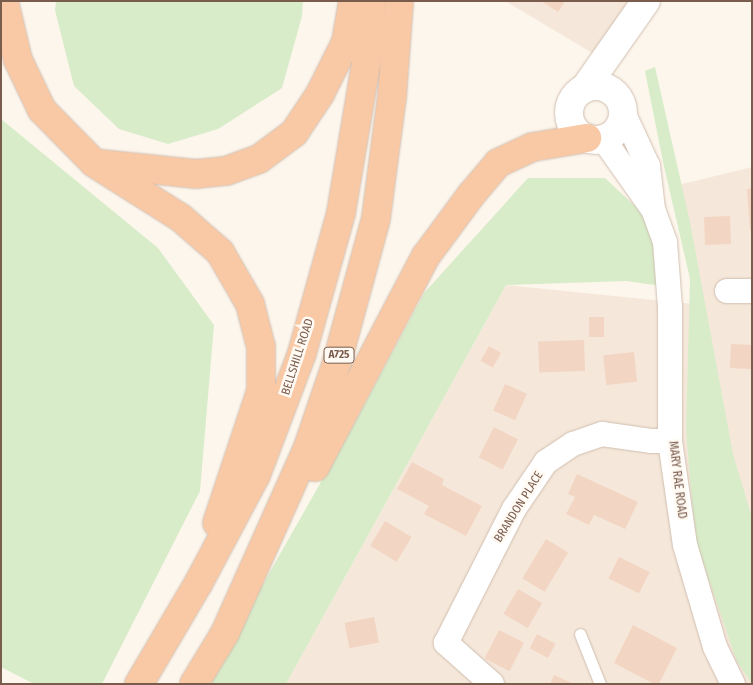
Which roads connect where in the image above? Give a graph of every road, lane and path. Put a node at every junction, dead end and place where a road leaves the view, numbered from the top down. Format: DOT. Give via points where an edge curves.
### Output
graph roads {
  1 [pos="4,1"];
  2 [pos="353,1"];
  3 [pos="371,1"];
  4 [pos="399,1"];
  5 [pos="646,1"];
  6 [pos="620,40"];
  7 [pos="585,88"];
  8 [pos="623,108"];
  9 [pos="595,139"];
  10 [pos="94,163"];
  11 [pos="653,210"];
  12 [pos="727,291"];
  13 [pos="752,291"];
  14 [pos="670,441"];
  15 [pos="198,584"];
  16 [pos="225,633"];
  17 [pos="580,634"];
  18 [pos="139,684"];
  19 [pos="194,684"];
  20 [pos="492,684"];
  21 [pos="600,684"];
  22 [pos="733,684"];
  1 -- 10 [label="highway" via="18,60 42,110"];
  2 -- 10 [label="highway" via="346,42 320,94 294,133 259,159 226,171 196,174"];
  3 -- 15 [label="highway, BELLSHILL ROAD / A725" via="368,51 341,214 302,353 256,475"];
  4 -- 16 [label="highway, A725" via="391,106 369,247 337,362 307,450"];
  5 -- 6 [label="main road"];
  6 -- 7 [label="main road"];
  6 -- 8 [label="main road"];
  7 -- 8 [label="main road" via="603,87 618,96"];
  7 -- 9 [label="main road" via="572,101 570,118 579,134"];
  8 -- 9 [label="main road" via="619,128"];
  8 -- 11 [label="street, MARY RAE ROAD" via="648,166"];
  9 -- 11 [label="street, MARY RAE ROAD"];
  9 -- 16 [label="highway" via="533,147 498,163 426,256"];
  10 -- 15 [label="highway" via="181,218 220,252 250,304 261,347 261,391"];
  11 -- 14 [label="street, MARY RAE ROAD" via="665,242 670,307"];
  12 -- 13 [label="street"];
  14 -- 20 [label="street, BRANDON PLACE" via="602,434 573,444 546,462 514,509 446,643"];
  14 -- 22 [label="street, MARY RAE ROAD" via="685,544 715,647"];
  15 -- 18 [label="highway, BELLSHILL ROAD / A725"];
  16 -- 19 [label="highway, A725"];
  17 -- 21 [label="lane"];
}
